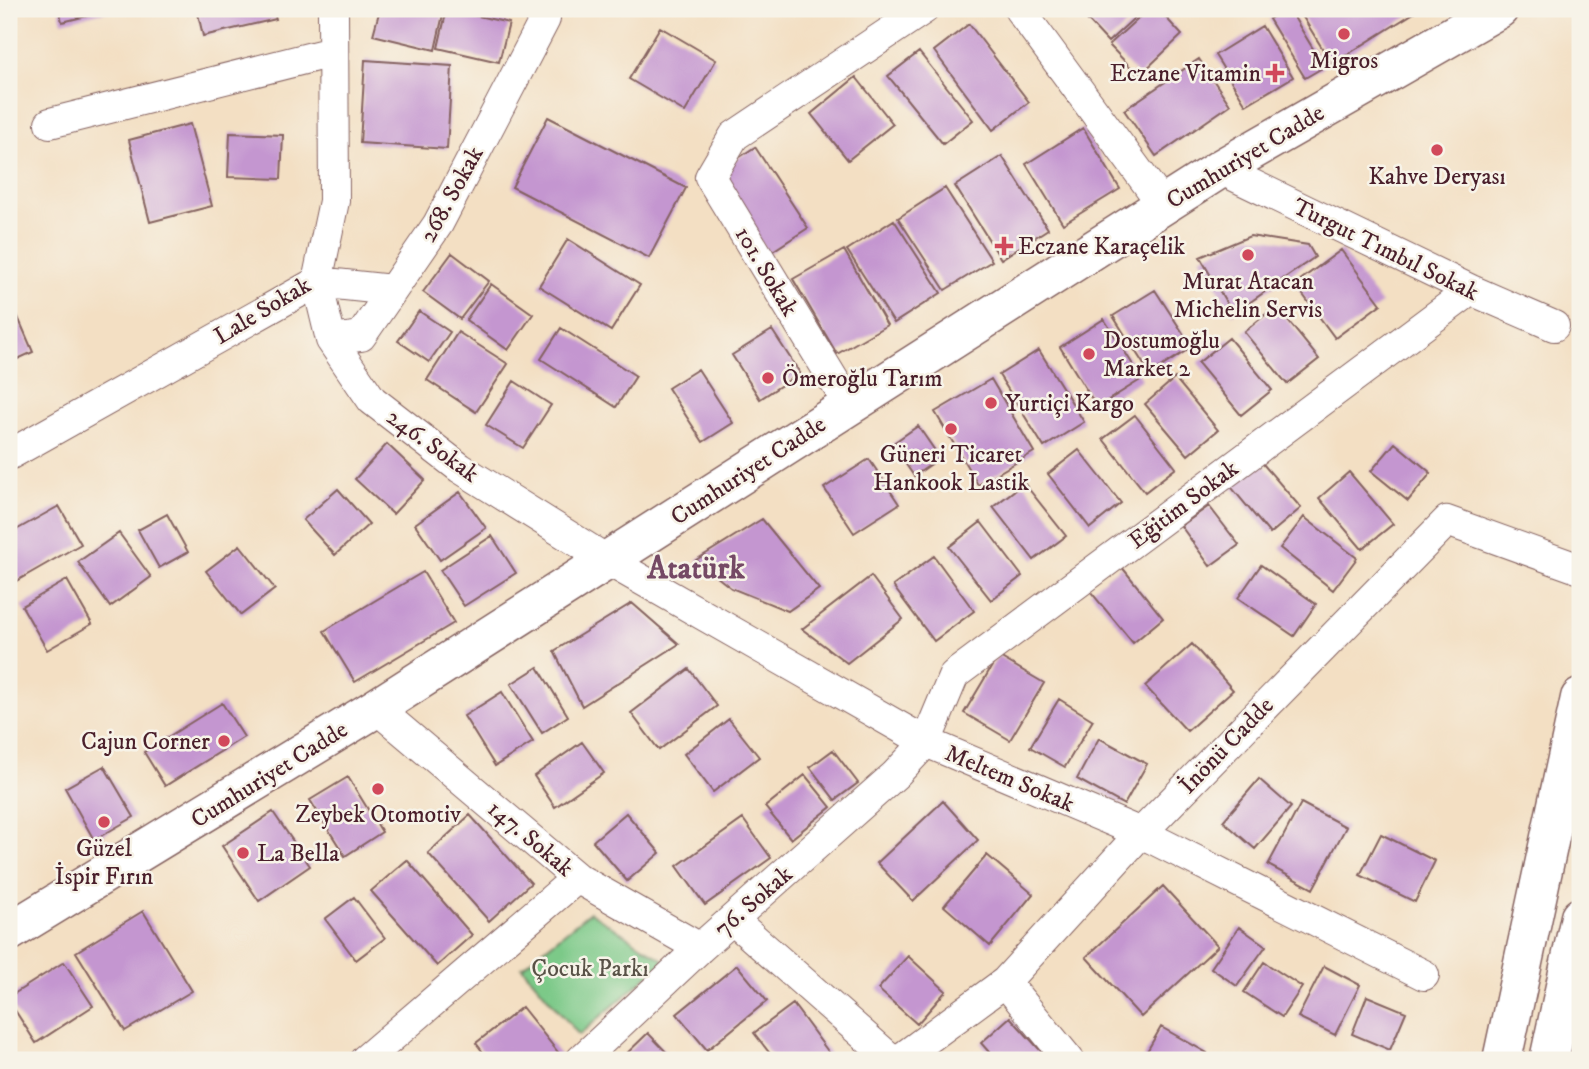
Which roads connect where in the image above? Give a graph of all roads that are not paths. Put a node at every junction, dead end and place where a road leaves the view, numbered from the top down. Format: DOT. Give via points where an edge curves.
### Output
graph roads {
  1 [pos="333,9"];
  2 [pos="924,9"];
  3 [pos="1019,9"];
  4 [pos="1499,9"];
  5 [pos="1525,9"];
  6 [pos="545,19"];
  7 [pos="1467,21"];
  8 [pos="332,52"];
  9 [pos="50,123"];
  10 [pos="1220,169"];
  11 [pos="1163,205"];
  12 [pos="317,282"];
  13 [pos="392,290"];
  14 [pos="1471,290"];
  15 [pos="1553,326"];
  16 [pos="331,340"];
  17 [pos="849,405"];
  18 [pos="9,455"];
  19 [pos="607,559"];
  20 [pos="1580,569"];
  21 [pos="1580,698"];
  22 [pos="376,708"];
  23 [pos="926,743"];
  24 [pos="1141,833"];
  25 [pos="577,878"];
  26 [pos="1580,917"];
  27 [pos="733,920"];
  28 [pos="9,932"];
  29 [pos="700,948"];
  30 [pos="1424,975"];
  31 [pos="1005,982"];
  32 [pos="1552,1059"];
  33 [pos="365,1060"];
  34 [pos="581,1060"];
  35 [pos="892,1060"];
  36 [pos="899,1060"];
  37 [pos="1069,1060"];
  38 [pos="1502,1060"];
  1 -- 8 [label="street, Lale Sokak"];
  2 -- 17 [label="street, 101. Sokak" via="734,136 710,177"];
  3 -- 11 [label="street"];
  4 -- 7 [label="main road"];
  5 -- 7 [label="main road"];
  6 -- 13 [label="street, 268. Sokak" via="438,224"];
  7 -- 10 [label="main road, Cumhuriyet Cadde"];
  8 -- 9 [label="street"];
  8 -- 12 [label="street, Lale Sokak" via="334,201"];
  10 -- 11 [label="main road, Cumhuriyet Cadde"];
  10 -- 14 [label="street, Turgut Tımbıl Sokak"];
  11 -- 17 [label="main road, Cumhuriyet Cadde"];
  12 -- 13 [label="street"];
  12 -- 16 [label="street, 246. Sokak"];
  12 -- 18 [label="street, Lale Sokak"];
  13 -- 16 [label="street, 268. Sokak" via="360,336"];
  14 -- 15 [label="street, Turgut Tımbıl Sokak"];
  14 -- 23 [label="street, Eğitim Sokak" via="954,675"];
  16 -- 19 [label="street, 246. Sokak" via="372,400 460,468"];
  17 -- 19 [label="main road, Cumhuriyet Cadde"];
  19 -- 22 [label="main road, Cumhuriyet Cadde"];
  19 -- 23 [label="street, Meltem Sokak"];
  20 -- 24 [label="street, İnönü Cadde" via="1447,521"];
  21 -- 38 [label="main road"];
  22 -- 25 [label="street, 147. Sokak"];
  22 -- 28 [label="main road, Cumhuriyet Cadde"];
  23 -- 24 [label="street, Meltem Sokak"];
  23 -- 27 [label="street, 76. Sokak"];
  24 -- 30 [label="street, Meltem Sokak"];
  24 -- 31 [label="street, İnönü Cadde"];
  25 -- 29 [label="street, 147. Sokak"];
  25 -- 33 [label="street"];
  26 -- 32 [label="main road"];
  27 -- 29 [label="street, 76. Sokak"];
  27 -- 35 [label="street"];
  29 -- 34 [label="street, 76. Sokak"];
  31 -- 36 [label="street, İnönü Cadde"];
  31 -- 37 [label="street"];
}
